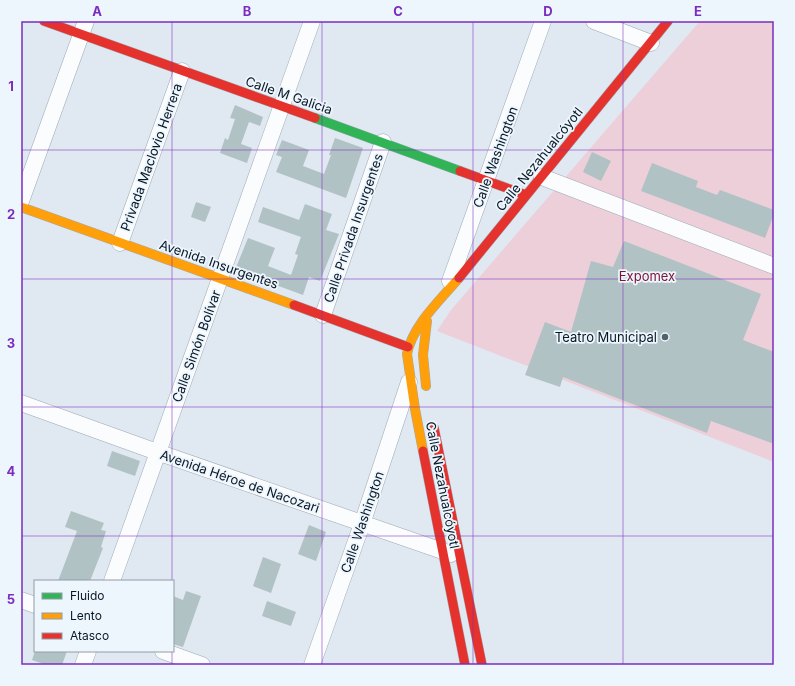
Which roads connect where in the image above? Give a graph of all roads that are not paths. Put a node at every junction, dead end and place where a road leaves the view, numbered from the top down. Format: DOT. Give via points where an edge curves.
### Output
graph roads {
  1 [pos="44,21"];
  2 [pos="312,21"];
  3 [pos="543,21"];
  4 [pos="594,21"];
  5 [pos="668,21"];
  6 [pos="83,28"];
  7 [pos="651,43"];
  8 [pos="182,71"];
  9 [pos="281,106"];
  10 [pos="383,142"];
  11 [pos="542,176"];
  12 [pos="486,180"];
  13 [pos="526,195"];
  14 [pos="21,201"];
  15 [pos="21,207"];
  16 [pos="120,243"];
  17 [pos="774,266"];
  18 [pos="220,279"];
  19 [pos="447,292"];
  20 [pos="429,314"];
  21 [pos="323,315"];
  22 [pos="408,347"];
  23 [pos="418,377"];
  24 [pos="427,392"];
  25 [pos="21,403"];
  26 [pos="432,422"];
  27 [pos="157,452"];
  28 [pos="362,524"];
  29 [pos="442,551"];
  30 [pos="460,557"];
  31 [pos="112,580"];
  32 [pos="21,600"];
  33 [pos="34,605"];
  34 [pos="88,652"];
  35 [pos="166,652"];
  36 [pos="83,665"];
  37 [pos="202,665"];
  38 [pos="312,665"];
  39 [pos="465,665"];
  40 [pos="482,665"];
  1 -- 6 [label="street, Calle M Galicia"];
  2 -- 9 [label="street, Calle Simón Bolívar"];
  3 -- 12 [label="street, Calle Washington"];
  4 -- 7 [label="street"];
  5 -- 7 [label="street, Calle Nezahualcóyotl"];
  6 -- 8 [label="street, Calle M Galicia"];
  6 -- 14 [label="street"];
  7 -- 11 [label="street, Calle Nezahualcóyotl"];
  8 -- 9 [label="street, Calle M Galicia"];
  8 -- 16 [label="street, Privada Maclovio Herrera"];
  9 -- 10 [label="street, Calle M Galicia"];
  9 -- 18 [label="street, Calle Simón Bolívar"];
  10 -- 12 [label="street, Calle M Galicia"];
  10 -- 21 [label="street, Calle Privada Insurgentes"];
  11 -- 13 [label="street, Calle Nezahualcóyotl"];
  11 -- 17 [label="street"];
  12 -- 13 [label="street, Calle M Galicia"];
  12 -- 19 [label="street, Calle Washington"];
  13 -- 19 [label="street, Calle Nezahualcóyotl"];
  15 -- 16 [label="street, Avenida Insurgentes"];
  16 -- 18 [label="street, Avenida Insurgentes"];
  18 -- 21 [label="street, Avenida Insurgentes"];
  18 -- 27 [label="street, Calle Simón Bolívar"];
  19 -- 20 [label="street, Calle Nezahualcóyotl"];
  20 -- 22 [label="street, Calle Nezahualcóyotl"];
  20 -- 23 [label="street, Calle Nezahualcóyotl"];
  21 -- 22 [label="street, Avenida Insurgentes"];
  22 -- 23 [label="street"];
  22 -- 23 [label="street, Calle Nezahualcóyotl" via="407,354"];
  23 -- 24 [label="street, Calle Nezahualcóyotl"];
  23 -- 28 [label="street, Calle Washington"];
  23 -- 29 [label="street, Calle Nezahualcóyotl" via="415,409"];
  25 -- 27 [label="street, Avenida Héroe de Nacozari"];
  26 -- 30 [label="street, Calle Nezahualcóyotl"];
  27 -- 28 [label="street, Avenida Héroe de Nacozari"];
  27 -- 31 [label="street, Calle Simón Bolívar"];
  28 -- 29 [label="street, Avenida Héroe de Nacozari"];
  28 -- 38 [label="street, Calle Washington"];
  29 -- 30 [label="street, Avenida Héroe de Nacozari"];
  29 -- 39 [label="street, Calle Nezahualcóyotl"];
  30 -- 40 [label="street, Calle Nezahualcóyotl"];
  32 -- 33 [label="street"];
  34 -- 36 [label="street"];
  35 -- 37 [label="street"];
}
